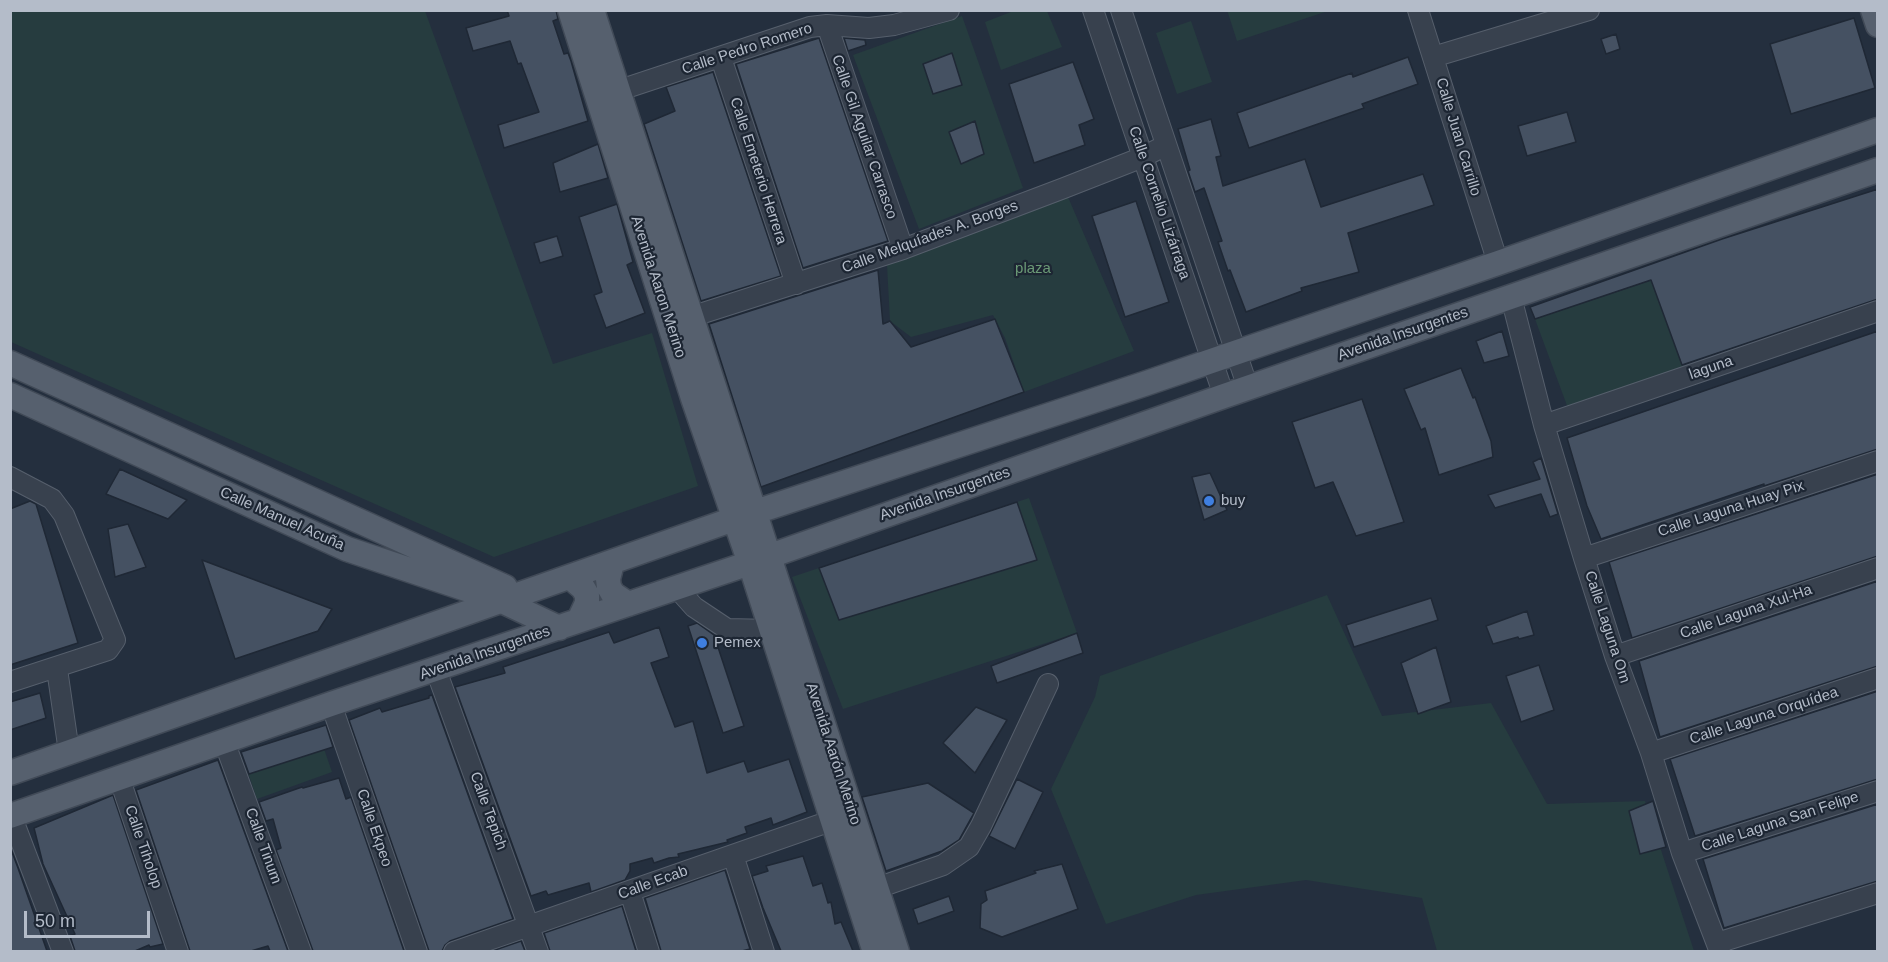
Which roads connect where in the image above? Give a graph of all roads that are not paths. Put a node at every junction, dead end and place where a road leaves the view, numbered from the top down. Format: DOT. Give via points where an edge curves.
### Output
graph roads {
  1 [pos="570,10"];
  2 [pos="592,10"];
  3 [pos="949,10"];
  4 [pos="1093,10"];
  5 [pos="1120,10"];
  6 [pos="1418,10"];
  7 [pos="1589,10"];
  8 [pos="1873,10"];
  9 [pos="866,19"];
  10 [pos="827,25"];
  11 [pos="1878,25"];
  12 [pos="1433,57"];
  13 [pos="721,58"];
  14 [pos="608,94"];
  15 [pos="1878,130"];
  16 [pos="1166,145"];
  17 [pos="1143,157"];
  18 [pos="1878,170"];
  19 [pos="1736,179"];
  20 [pos="1749,214"];
  21 [pos="903,249"];
  22 [pos="1498,263"];
  23 [pos="796,284"];
  24 [pos="1511,297"];
  25 [pos="1878,311"];
  26 [pos="680,320"];
  27 [pos="1236,352"];
  28 [pos="1212,361"];
  29 [pos="10,363"];
  30 [pos="1248,388"];
  31 [pos="10,395"];
  32 [pos="1224,396"];
  33 [pos="1544,425"];
  34 [pos="1878,461"];
  35 [pos="10,477"];
  36 [pos="744,516"];
  37 [pos="1584,558"];
  38 [pos="760,559"];
  39 [pos="612,562"];
  40 [pos="1878,568"];
  41 [pos="570,577"];
  42 [pos="677,588"];
  43 [pos="511,598"];
  44 [pos="628,604"];
  45 [pos="569,624"];
  46 [pos="772,630"];
  47 [pos="1616,656"];
  48 [pos="57,669"];
  49 [pos="436,670"];
  50 [pos="1878,678"];
  51 [pos="10,682"];
  52 [pos="1048,684"];
  53 [pos="331,704"];
  54 [pos="224,741"];
  55 [pos="69,752"];
  56 [pos="1651,753"];
  57 [pos="10,773"];
  58 [pos="120,777"];
  59 [pos="78,791"];
  60 [pos="1878,791"];
  61 [pos="11,815"];
  62 [pos="843,817"];
  63 [pos="1682,854"];
  64 [pos="733,855"];
  65 [pos="877,888"];
  66 [pos="630,892"];
  67 [pos="1878,892"];
  68 [pos="530,926"];
  69 [pos="1719,947"];
  70 [pos="63,951"];
  71 [pos="178,951"];
  72 [pos="301,951"];
  73 [pos="417,951"];
  74 [pos="454,951"];
  75 [pos="538,951"];
  76 [pos="649,951"];
  77 [pos="764,951"];
  78 [pos="875,951"];
  79 [pos="897,951"];
  1 -- 14 [label="main road, Avenida Aaron Merino"];
  2 -- 14 [label="main road, Avenida Aaron Merino"];
  3 -- 9 [label="street, Calle Pedro Romero" via="894,25"];
  4 -- 17 [label="street, Calle Cornelio Lizárraga"];
  5 -- 16 [label="street, Calle Cornelio Lizárraga"];
  6 -- 12 [label="street, Calle Juan Carrillo"];
  7 -- 12 [label="street"];
  8 -- 11 [label="main road"];
  9 -- 10 [label="street, Calle Pedro Romero"];
  10 -- 13 [label="street, Calle Pedro Romero" via="810,27"];
  10 -- 21 [label="street, Calle Gil Aguilar Carrasco"];
  12 -- 22 [label="street, Calle Juan Carrillo"];
  13 -- 14 [label="street, Calle Pedro Romero"];
  13 -- 23 [label="street, Calle Emeterio Herrera"];
  14 -- 26 [label="main road, Avenida Aaron Merino"];
  15 -- 19 [label="main road"];
  16 -- 17 [label="street, Calle Melquíades A. Borges"];
  16 -- 27 [label="street, Calle Cornelio Lizárraga"];
  17 -- 21 [label="street, Calle Melquíades A. Borges"];
  17 -- 28 [label="street, Calle Cornelio Lizárraga"];
  18 -- 20 [label="main road, Avenida Insurgentes"];
  19 -- 20 [label="main road"];
  19 -- 22 [label="main road"];
  20 -- 24 [label="main road, Avenida Insurgentes"];
  21 -- 23 [label="street, Calle Melquíades A. Borges"];
  22 -- 27 [label="main road"];
  23 -- 26 [label="street, Calle Melquíades A. Borges"];
  24 -- 30 [label="main road, Avenida Insurgentes"];
  24 -- 33 [label="street, Calle Laguna Om"];
  25 -- 33 [label="street, laguna"];
  26 -- 36 [label="main road, Avenida Aaron Merino"];
  27 -- 28 [label="main road"];
  27 -- 30 [label="street, Calle Cornelio Lizárraga"];
  28 -- 32 [label="street, Calle Cornelio Lizárraga"];
  28 -- 36 [label="main road"];
  29 -- 43 [label="main road, Calle Manuel Acuña"];
  30 -- 32 [label="main road, Avenida Insurgentes"];
  31 -- 43 [label="main road, Calle Manuel Acuña" via="347,549"];
  32 -- 38 [label="main road, Avenida Insurgentes"];
  33 -- 37 [label="street, Calle Laguna Om"];
  34 -- 37 [label="street, Calle Laguna Huay Pix"];
  35 -- 48 [label="street" via="52,499 64,515 115,640 108,650"];
  36 -- 38 [label="main road, Avenida Aaron Merino"];
  36 -- 39 [label="main road"];
  37 -- 47 [label="street, Calle Laguna Om"];
  38 -- 42 [label="main road, Avenida Insurgentes"];
  38 -- 46 [label="main road, Avenida Aarón Merino"];
  38 -- 62 [label="main road, Avenida Aarón Merino"];
  39 -- 41 [label="main road"];
  39 -- 44 [label="main road" via="609,587"];
  40 -- 47 [label="street, Calle Laguna Xul-Ha"];
  41 -- 43 [label="main road"];
  41 -- 45 [label="main road" via="584,588 587,603"];
  42 -- 44 [label="main road, Avenida Insurgentes"];
  42 -- 46 [label="street" via="694,607 727,629"];
  43 -- 45 [label="main road, Calle Manuel Acuña"];
  43 -- 55 [label="main road"];
  44 -- 45 [label="main road, Avenida Insurgentes"];
  45 -- 49 [label="main road, Avenida Insurgentes"];
  46 -- 62 [label="main road, Avenida Aarón Merino"];
  47 -- 56 [label="street, Calle Laguna Om"];
  48 -- 51 [label="street"];
  48 -- 55 [label="street"];
  49 -- 53 [label="main road, Avenida Insurgentes"];
  49 -- 68 [label="street, Calle Tepich"];
  50 -- 56 [label="street, Calle Laguna Orquídea"];
  52 -- 65 [label="street" via="969,847 943,865"];
  53 -- 54 [label="main road, Avenida Insurgentes"];
  53 -- 73 [label="street, Calle Ekpeo"];
  54 -- 58 [label="main road, Avenida Insurgentes"];
  54 -- 72 [label="street, Calle Tinum"];
  55 -- 57 [label="main road"];
  55 -- 59 [label="main road"];
  56 -- 63 [label="street, Calle Laguna Om"];
  58 -- 59 [label="main road, Avenida Insurgentes"];
  58 -- 71 [label="street, Calle Tiholop"];
  59 -- 61 [label="main road, Avenida Insurgentes"];
  60 -- 63 [label="street, Calle Laguna San Felipe"];
  61 -- 70 [label="street"];
  62 -- 64 [label="street, Calle Ecab"];
  62 -- 65 [label="main road, Avenida Aarón Merino"];
  62 -- 78 [label="main road, Avenida Aarón Merino"];
  63 -- 69 [label="street, Calle Laguna Om"];
  64 -- 66 [label="street, Calle Ecab"];
  64 -- 77 [label="street"];
  65 -- 79 [label="main road, Avenida Aarón Merino"];
  66 -- 68 [label="street, Calle Ecab"];
  66 -- 76 [label="street"];
  67 -- 69 [label="street"];
  68 -- 74 [label="street, Calle Ecab"];
  68 -- 75 [label="street, Calle Tepich"];
}
